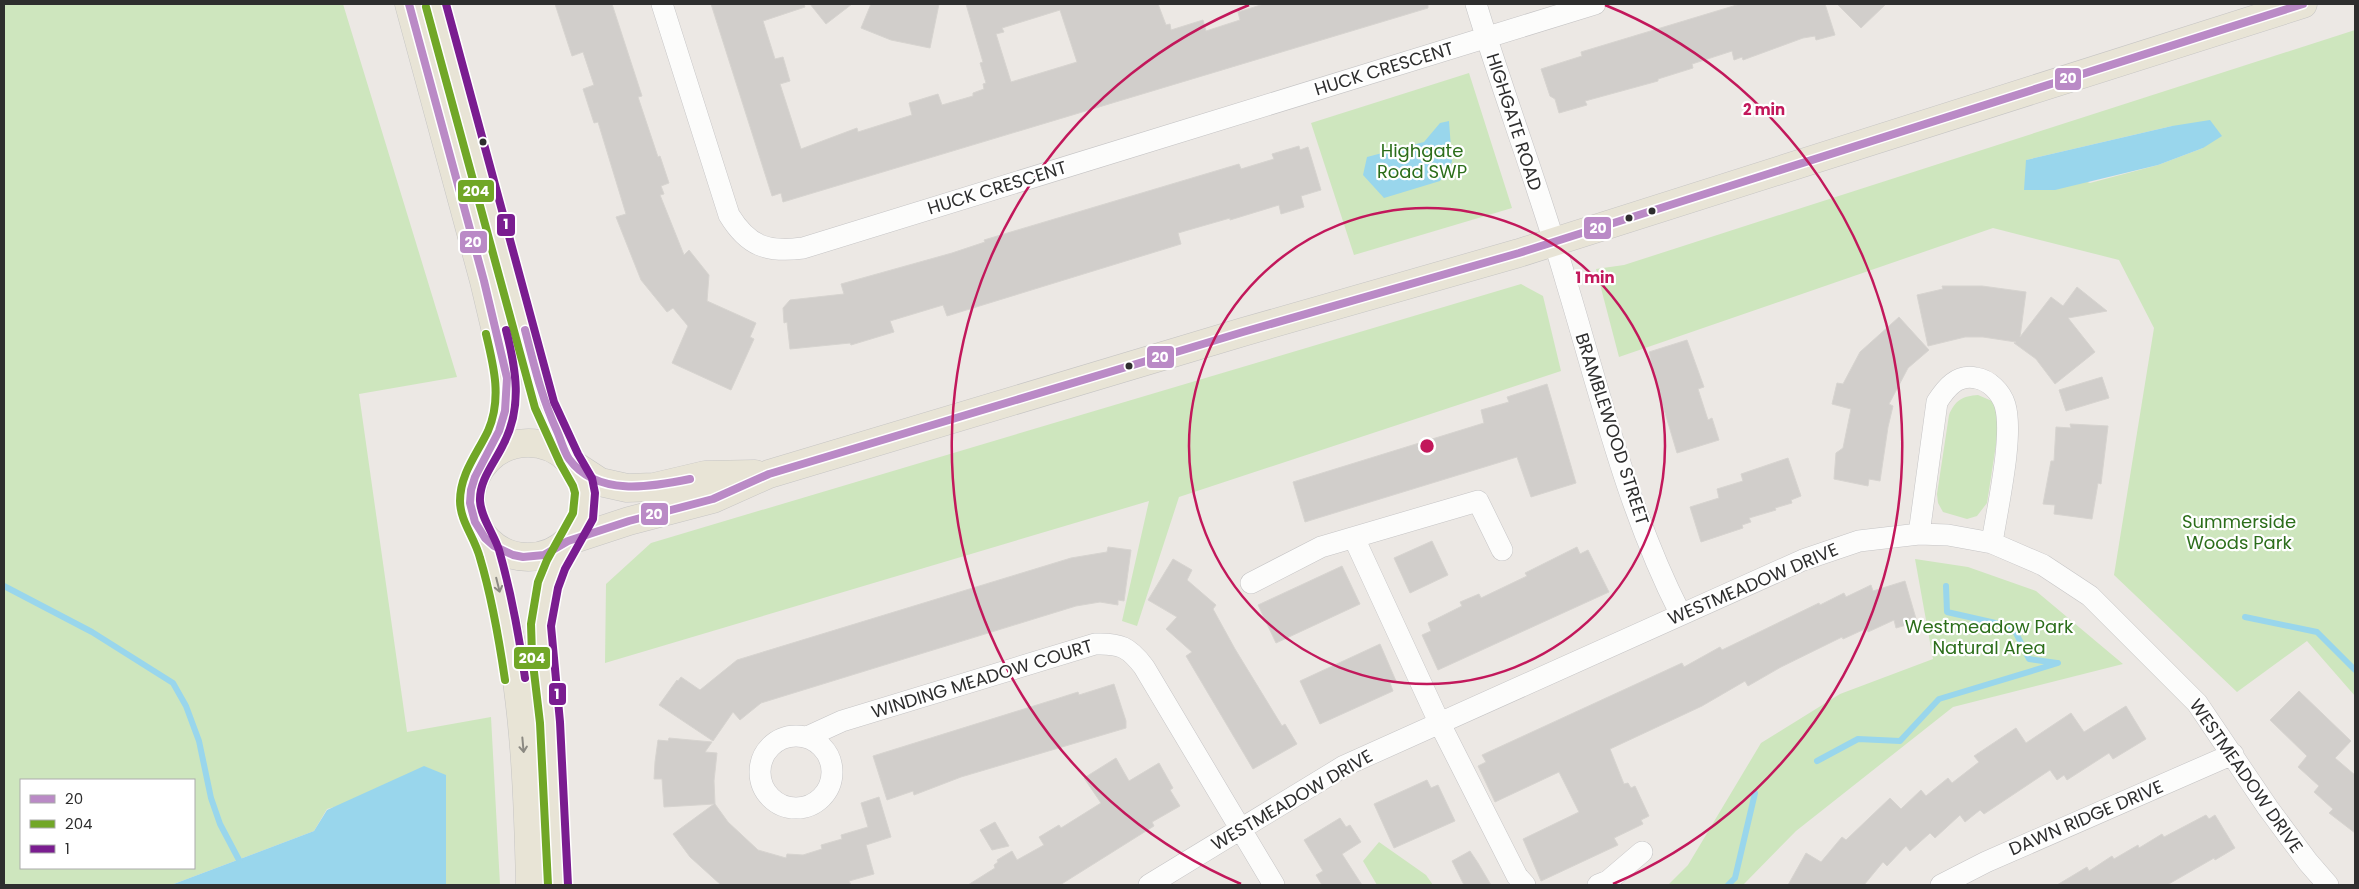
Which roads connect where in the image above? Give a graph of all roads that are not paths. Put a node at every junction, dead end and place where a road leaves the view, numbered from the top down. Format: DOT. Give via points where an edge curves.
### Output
graph roads {
  1 [pos="409,4"];
  2 [pos="436,4"];
  3 [pos="662,4"];
  4 [pos="1476,4"];
  5 [pos="1595,4"];
  6 [pos="2303,4"];
  7 [pos="1486,38"];
  8 [pos="1553,241"];
  9 [pos="485,461"];
  10 [pos="571,462"];
  11 [pos="769,474"];
  12 [pos="1919,534"];
  13 [pos="485,538"];
  14 [pos="1354,538"];
  15 [pos="568,541"];
  16 [pos="1992,543"];
  17 [pos="1502,550"];
  18 [pos="1251,583"];
  19 [pos="1680,613"];
  20 [pos="1439,722"];
  21 [pos="806,737"];
  22 [pos="2233,754"];
  23 [pos="1241,829"];
  24 [pos="1642,852"];
  25 [pos="530,885"];
  26 [pos="558,885"];
  27 [pos="1149,885"];
  28 [pos="1274,885"];
  29 [pos="1525,885"];
  30 [pos="1598,885"];
  31 [pos="1941,885"];
  32 [pos="2328,885"];
  1 -- 9 [label="main road" via="508,378 499,431"];
  2 -- 10 [label="main road" via="546,405"];
  3 -- 7 [label="street, HUCK CRESCENT" via="729,215 748,238 773,250 812,245"];
  4 -- 7 [label="street, HIGHGATE ROAD"];
  5 -- 7 [label="street, HUCK CRESCENT"];
  6 -- 8 [label="main road"];
  7 -- 8 [label="street, HIGHGATE ROAD"];
  8 -- 11 [label="main road"];
  8 -- 19 [label="street, BRAMBLEWOOD STREET" via="1623,476 1664,583"];
  9 -- 10 [label="main road" via="506,447 524,443 546,446"];
  9 -- 13 [label="main road" via="475,477 470,503 475,522"];
  10 -- 11 [label="main road" via="600,482 627,488 654,487 705,475"];
  10 -- 15 [label="main road" via="583,482 586,504 579,528"];
  11 -- 15 [label="main road" via="713,499"];
  12 -- 16 [label="street, WESTMEADOW DRIVE" via="1948,535"];
  12 -- 16 [label="street" via="1937,402 1946,388 1969,376 1983,379 1995,388 2005,404 2008,421"];
  12 -- 19 [label="street, WESTMEADOW DRIVE" via="1859,541 1803,560"];
  13 -- 15 [label="main road" via="504,552 523,557 544,555"];
  13 -- 25 [label="main road, one-way" via="508,625 520,716 528,803"];
  14 -- 17 [label="street" via="1478,500"];
  14 -- 18 [label="street" via="1321,547"];
  14 -- 20 [label="street"];
  15 -- 26 [label="main road" via="548,585 541,625 550,722"];
  16 -- 22 [label="street, WESTMEADOW DRIVE" via="2043,565 2090,596 2197,703"];
  19 -- 20 [label="street, WESTMEADOW DRIVE"];
  20 -- 23 [label="street, WESTMEADOW DRIVE" via="1344,766"];
  20 -- 29 [label="street" via="1517,876"];
  21 -- 23 [label="street, WINDING MEADOW COURT" via="842,721 1095,644 1123,646 1144,667"];
  22 -- 31 [label="street, DAWN RIDGE DRIVE" via="1986,862"];
  22 -- 32 [label="street, WESTMEADOW DRIVE" via="2268,808"];
  23 -- 27 [label="street, WESTMEADOW DRIVE"];
  23 -- 28 [label="street, WINDING MEADOW COURT"];
  24 -- 30 [label="street" via="1608,881"];
}
